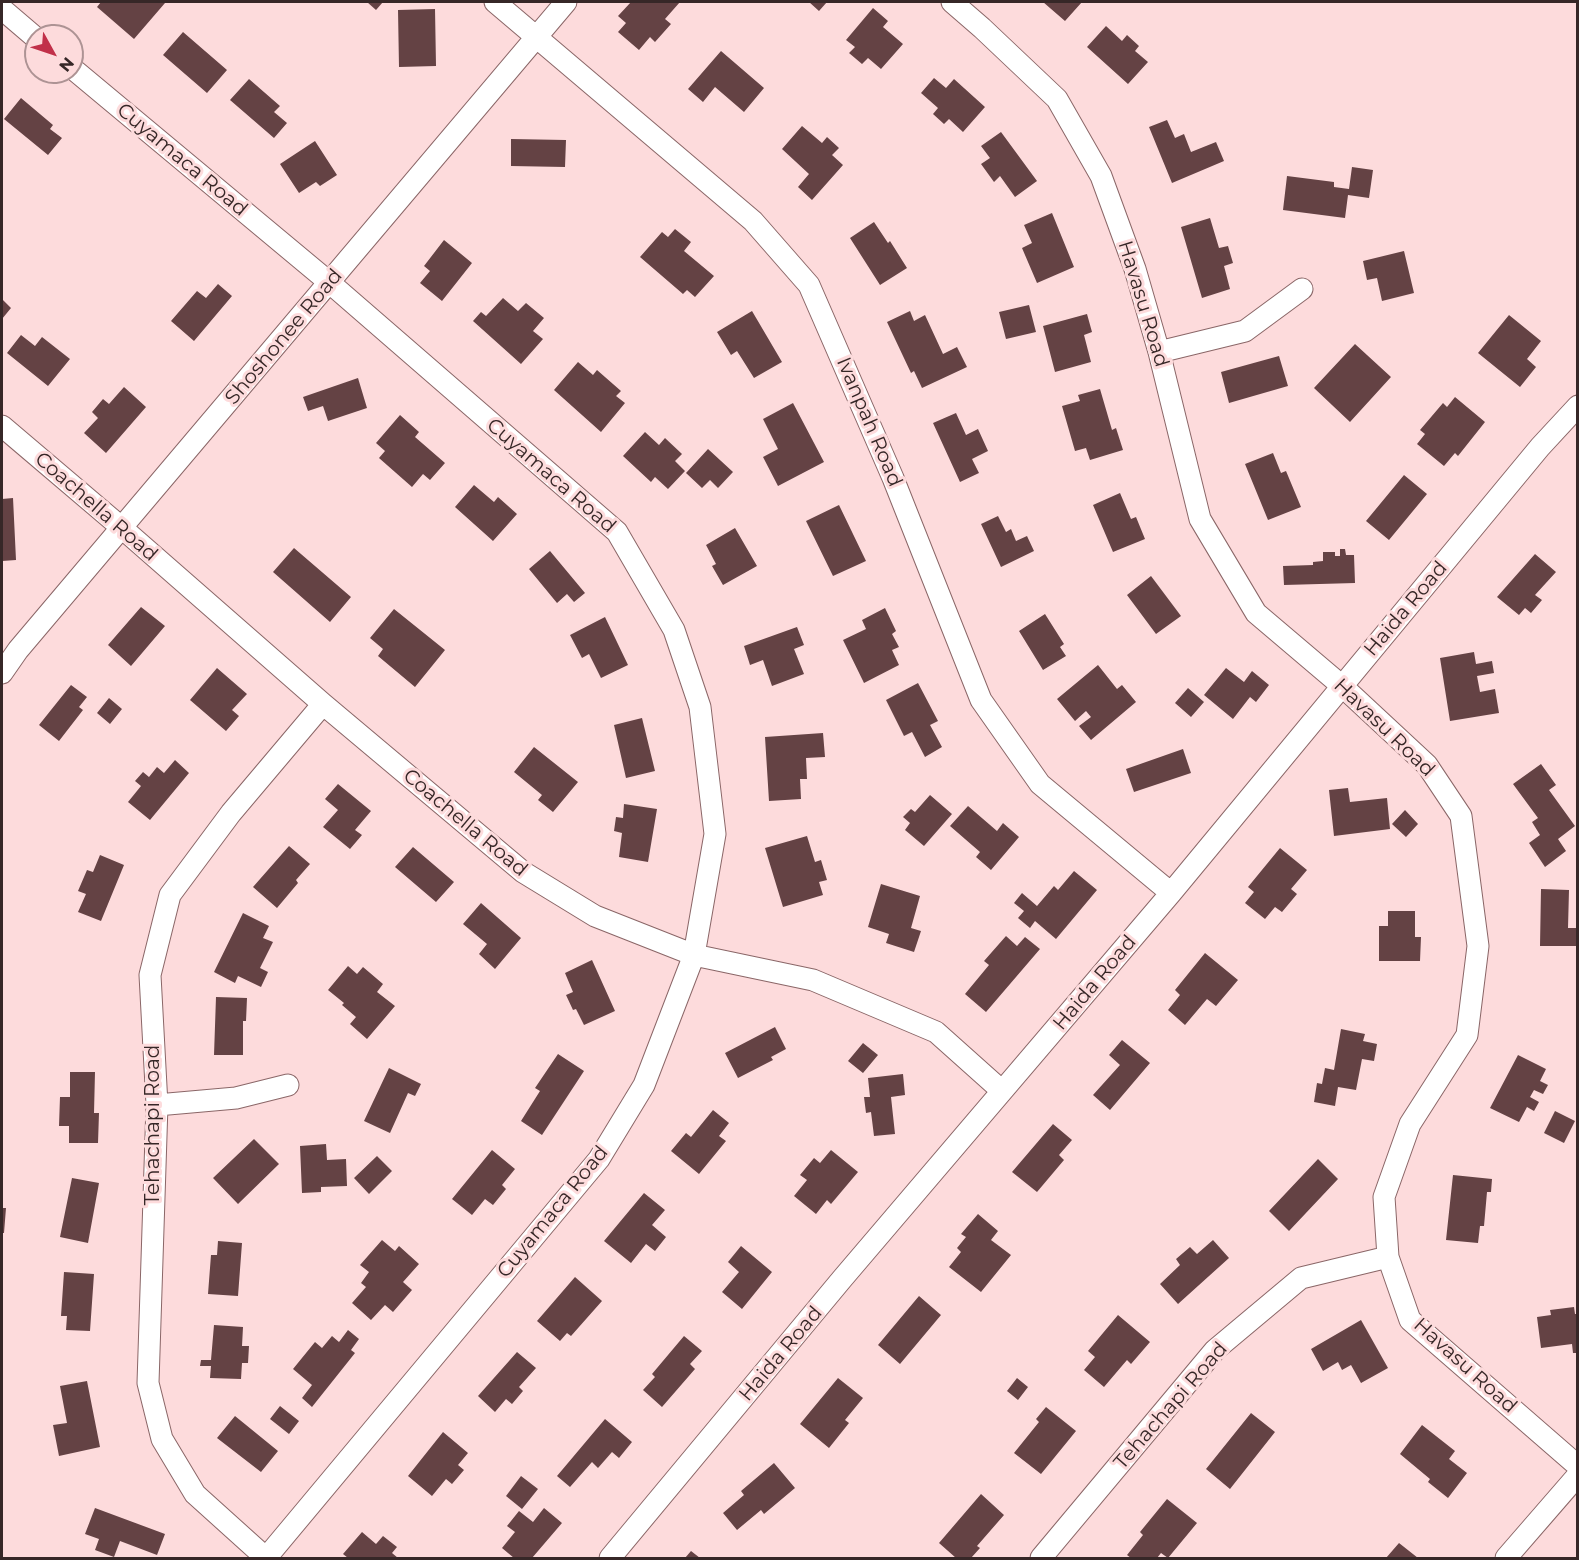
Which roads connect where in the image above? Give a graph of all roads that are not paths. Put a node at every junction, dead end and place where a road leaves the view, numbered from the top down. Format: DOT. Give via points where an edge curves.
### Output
graph roads {
  1 [pos="495,2"];
  2 [pos="566,2"];
  3 [pos="952,2"];
  4 [pos="2,9"];
  5 [pos="24,28"];
  6 [pos="537,36"];
  7 [pos="84,78"];
  8 [pos="330,283"];
  9 [pos="1302,289"];
  10 [pos="1158,352"];
  11 [pos="1578,406"];
  12 [pos="2,426"];
  13 [pos="122,528"];
  14 [pos="2,673"];
  15 [pos="1342,686"];
  16 [pos="323,704"];
  17 [pos="1171,893"];
  18 [pos="694,955"];
  19 [pos="288,1084"];
  20 [pos="1002,1091"];
  21 [pos="157,1105"];
  22 [pos="1388,1257"];
  23 [pos="1578,1466"];
  24 [pos="1578,1474"];
  25 [pos="266,1558"];
  26 [pos="610,1558"];
  27 [pos="1041,1558"];
  28 [pos="1506,1558"];
  1 -- 6 [label="street, Ivanpah Road"];
  2 -- 6 [label="street, Shoshonee Road"];
  3 -- 10 [label="street, Havasu Road" via="1057,99 1101,176 1135,268"];
  4 -- 5 [label="street"];
  6 -- 8 [label="street, Shoshonee Road"];
  6 -- 17 [label="street, Ivanpah Road" via="753,221 809,285 893,478 981,700 1040,784"];
  7 -- 8 [label="street, Cuyamaca Road"];
  8 -- 13 [label="street, Shoshonee Road"];
  8 -- 18 [label="street, Cuyamaca Road" via="617,532 674,630 700,707 715,834"];
  9 -- 10 [label="street" via="1245,331"];
  10 -- 15 [label="street, Havasu Road" via="1200,519 1256,613"];
  11 -- 15 [label="street, Haida Road"];
  12 -- 13 [label="street, Coachella Road"];
  13 -- 14 [label="street, Shoshonee Road"];
  13 -- 16 [label="street, Coachella Road"];
  15 -- 17 [label="street, Haida Road"];
  15 -- 22 [label="street, Havasu Road" via="1426,765 1461,816 1478,946 1467,1035 1410,1124 1384,1197"];
  16 -- 18 [label="street, Coachella Road" via="522,872 595,916"];
  16 -- 21 [label="street, Tehachapi Road" via="231,813 170,895 150,975"];
  17 -- 20 [label="street, Haida Road"];
  18 -- 20 [label="street, Coachella Road" via="813,980 936,1032"];
  18 -- 25 [label="street, Cuyamaca Road" via="644,1085 599,1160"];
  19 -- 21 [label="street" via="236,1098"];
  20 -- 26 [label="street, Haida Road"];
  21 -- 25 [label="street, Tehachapi Road" via="148,1383 162,1439 195,1494"];
  22 -- 23 [label="street, Havasu Road" via="1410,1320"];
  22 -- 27 [label="street, Tehachapi Road" via="1301,1278 1215,1350"];
  24 -- 28 [label="street"];
}
